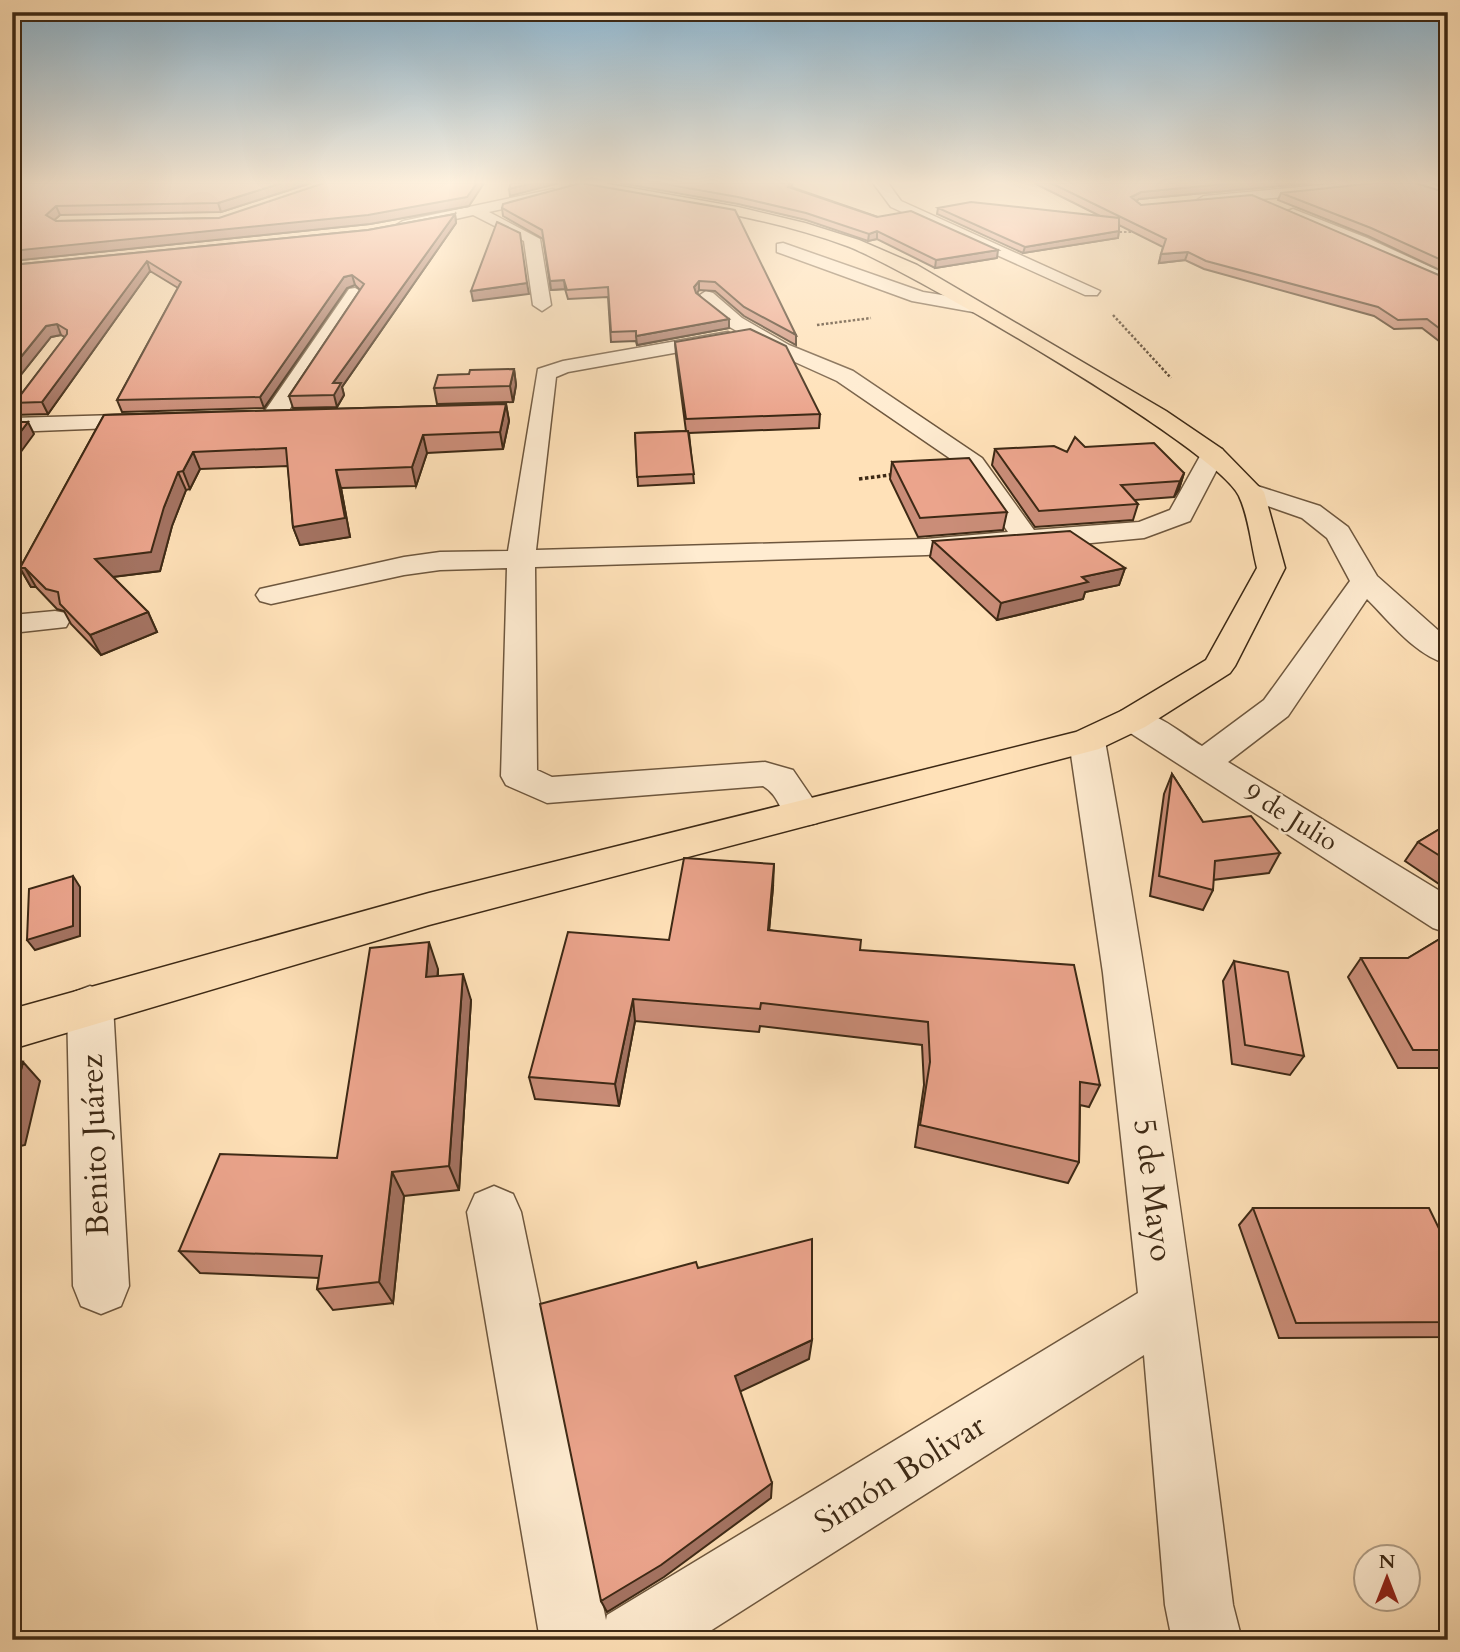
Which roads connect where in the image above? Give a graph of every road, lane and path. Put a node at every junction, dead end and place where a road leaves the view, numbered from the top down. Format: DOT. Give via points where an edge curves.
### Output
graph roads {
  1 [pos="536,260"];
  2 [pos="817,260"];
  3 [pos="890,260"];
  4 [pos="1020,260"];
  5 [pos="1402,260"];
  6 [pos="1448,282"];
  7 [pos="1091,291"];
  8 [pos="355,293"];
  9 [pos="706,297"];
  10 [pos="542,305"];
  11 [pos="973,306"];
  12 [pos="877,317"];
  13 [pos="753,332"];
  14 [pos="1158,416"];
  15 [pos="299,417"];
  16 [pos="272,418"];
  17 [pos="245,419"];
  18 [pos="177,421"];
  19 [pos="12,425"];
  20 [pos="1213,454"];
  21 [pos="1251,492"];
  22 [pos="1028,541"];
  23 [pos="521,561"];
  24 [pos="1365,581"];
  25 [pos="271,595"];
  26 [pos="55,620"];
  27 [pos="12,624"];
  28 [pos="1448,654"];
  29 [pos="1133,719"];
  30 [pos="1087,741"];
  31 [pos="1205,762"];
  32 [pos="804,814"];
  33 [pos="1448,917"];
  34 [pos="89,1005"];
  35 [pos="12,1029"];
  36 [pos="494,1212"];
  37 [pos="101,1286"];
  38 [pos="1168,1307"];
  39 [pos="575,1640"];
  40 [pos="632,1640"];
  41 [pos="1207,1640"];
  1 -- 10 [label="street"];
  2 -- 11 [label="street" via="919,296"];
  3 -- 11 [label="highway"];
  4 -- 7 [label="street"];
  5 -- 6 [label="street"];
  7 -- 14 [label="path" via="1170,377 1174,388"];
  8 -- 16 [label="street"];
  9 -- 13 [label="street"];
  11 -- 14 [label="highway"];
  12 -- 13 [label="path"];
  13 -- 22 [label="street" via="845,376 973,463"];
  13 -- 23 [label="street" via="546,374 527,411"];
  14 -- 20 [label="highway"];
  15 -- 16 [label="street"];
  16 -- 17 [label="street"];
  18 -- 19 [label="street"];
  20 -- 21 [label="highway"];
  20 -- 22 [label="street" via="1181,515 1144,530"];
  21 -- 24 [label="street" via="1311,512 1338,533"];
  21 -- 29 [label="highway" via="1272,568 1219,666"];
  22 -- 23 [label="street"];
  23 -- 25 [label="street" via="440,561"];
  23 -- 32 [label="street" via="519,776 547,790 765,774 780,779"];
  24 -- 28 [label="street"];
  24 -- 31 [label="street" via="1276,708"];
  26 -- 27 [label="street"];
  29 -- 30 [label="highway"];
  29 -- 31 [label="street, 9 de Julio"];
  30 -- 32 [label="highway"];
  30 -- 38 [label="street, 5 de Mayo" via="1125,973"];
  31 -- 33 [label="street, 9 de Julio"];
  32 -- 34 [label="highway" via="429,909"];
  34 -- 35 [label="highway"];
  34 -- 37 [label="street, Benito Juárez"];
  36 -- 39 [label="street"];
  38 -- 40 [label="street, Simón Bolivar"];
  38 -- 41 [label="street, 5 de Mayo" via="1199,1605"];
}
